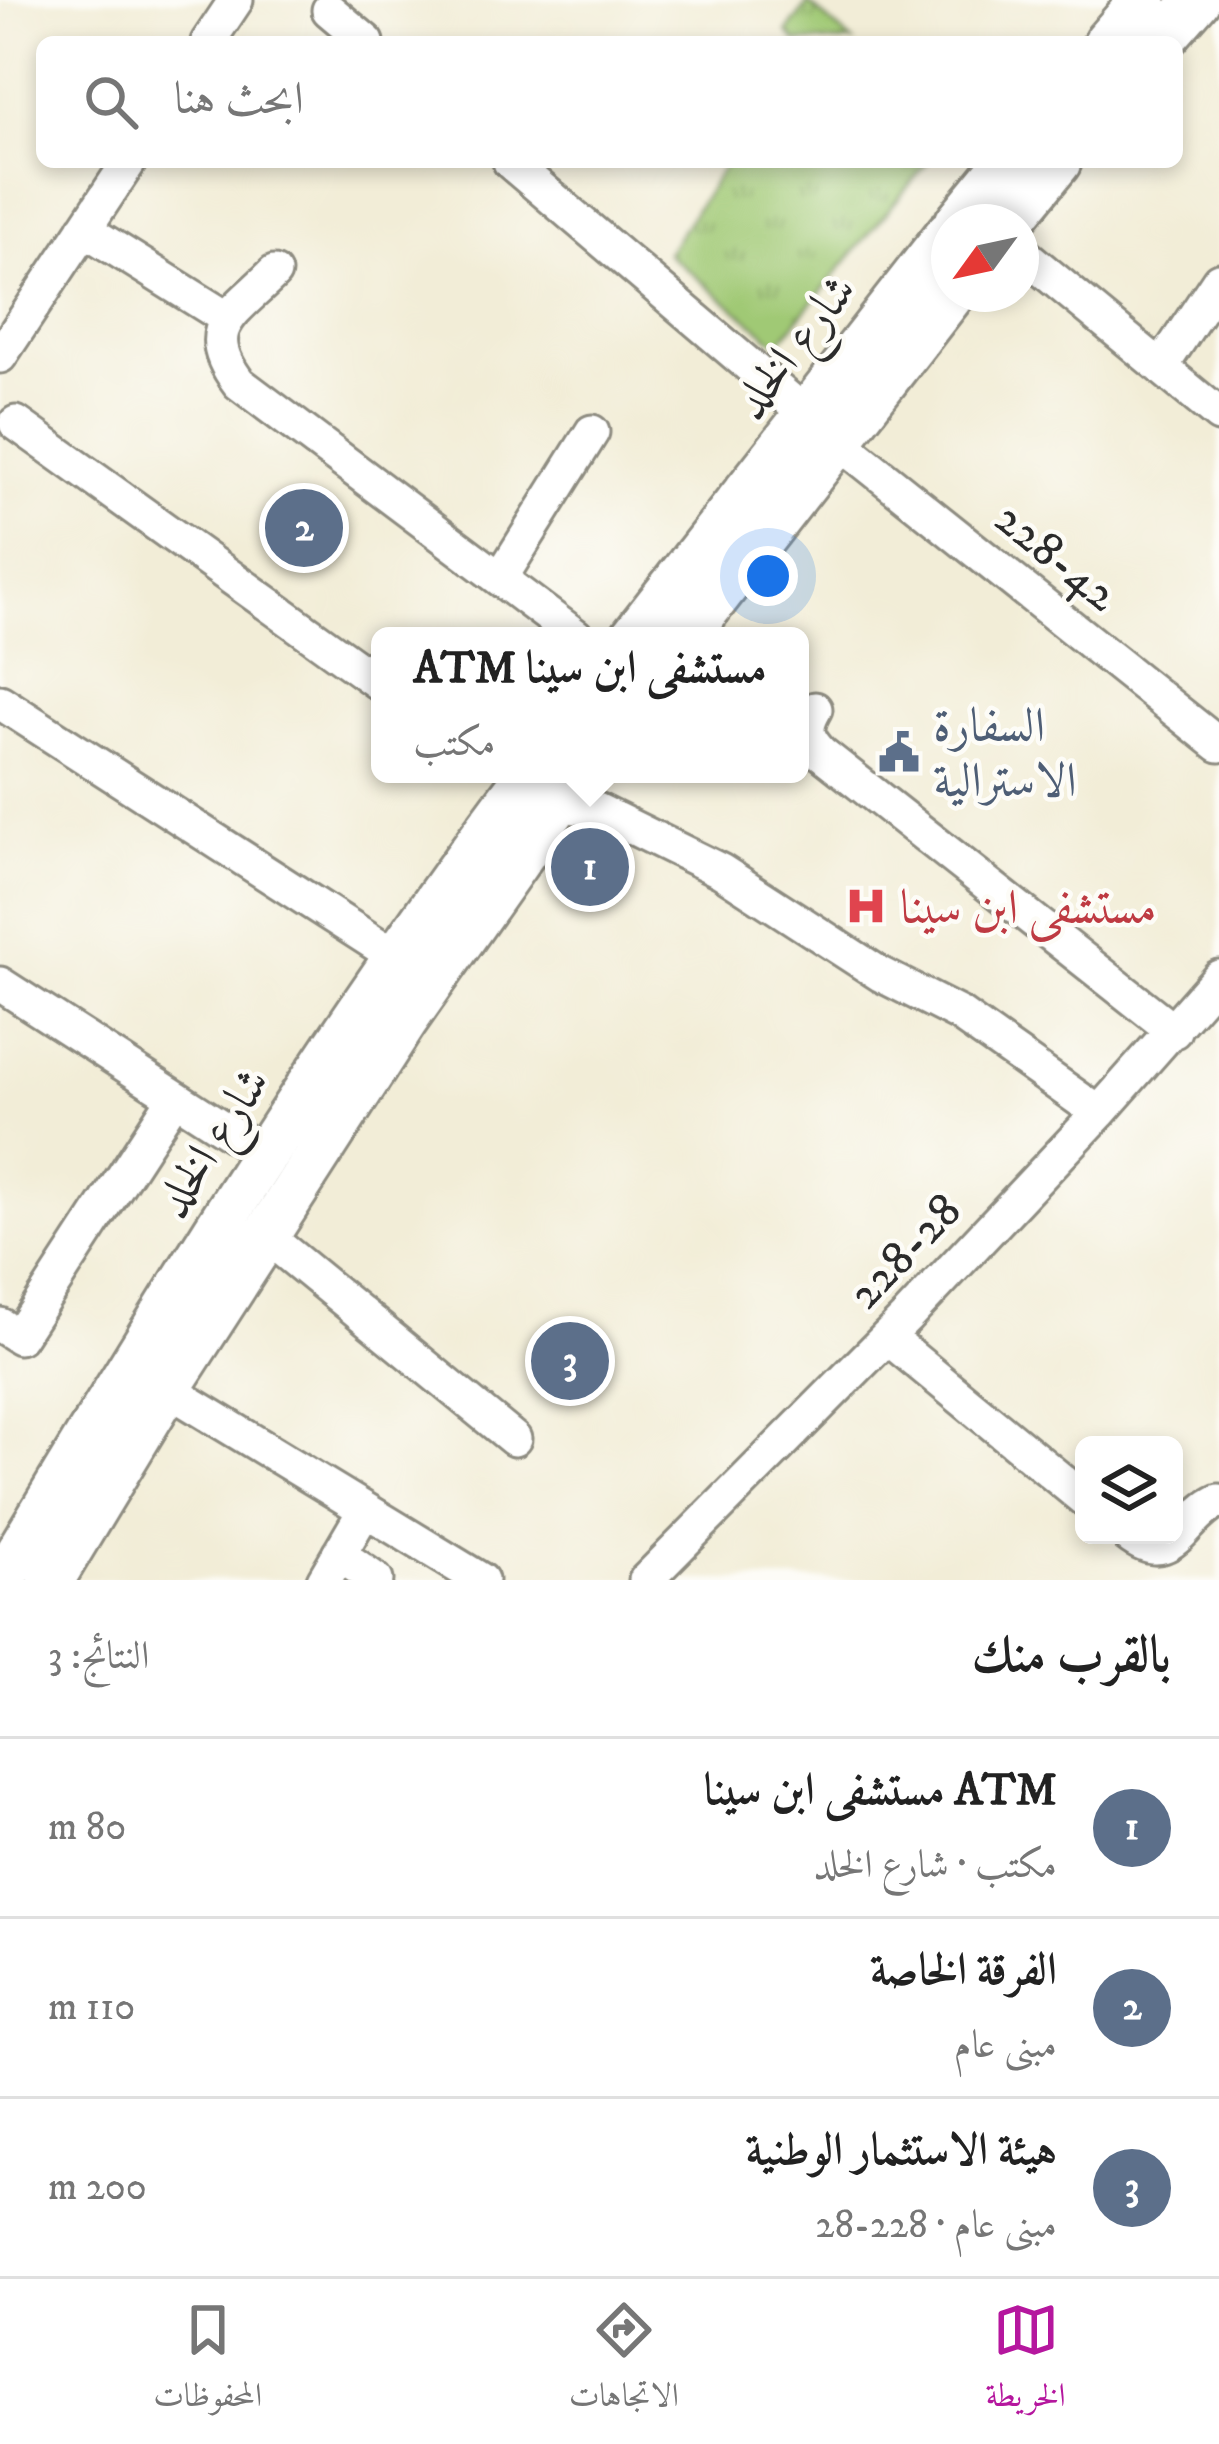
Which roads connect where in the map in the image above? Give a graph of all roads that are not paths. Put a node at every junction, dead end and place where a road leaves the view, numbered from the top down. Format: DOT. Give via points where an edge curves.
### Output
graph roads {
  1 [pos="236,0"];
  2 [pos="1143,0"];
  3 [pos="1197,0"];
  4 [pos="329,10"];
  5 [pos="212,36"];
  6 [pos="360,36"];
  7 [pos="1112,36"];
  8 [pos="1165,36"];
  9 [pos="124,168"];
  10 [pos="516,168"];
  11 [pos="1002,168"];
  12 [pos="1053,168"];
  13 [pos="973,204"];
  14 [pos="1024,204"];
  15 [pos="84,229"];
  16 [pos="931,261"];
  17 [pos="1039,267"];
  18 [pos="274,273"];
  19 [pos="1219,280"];
  20 [pos="935,312"];
  21 [pos="228,319"];
  22 [pos="0,356"];
  23 [pos="1161,367"];
  24 [pos="1219,415"];
  25 [pos="16,423"];
  26 [pos="823,427"];
  27 [pos="592,432"];
  28 [pos="500,579"];
  29 [pos="564,627"];
  30 [pos="642,627"];
  31 [pos="692,627"];
  32 [pos="371,678"];
  33 [pos="0,702"];
  34 [pos="815,709"];
  35 [pos="809,719"];
  36 [pos="809,737"];
  37 [pos="1219,745"];
  38 [pos="537,783"];
  39 [pos="537,783"];
  40 [pos="540,783"];
  41 [pos="398,958"];
  42 [pos="1219,977"];
  43 [pos="0,984"];
  44 [pos="1174,1031"];
  45 [pos="175,1097"];
  46 [pos="1099,1113"];
  47 [pos="266,1156"];
  48 [pos="266,1236"];
  49 [pos="0,1325"];
  50 [pos="887,1337"];
  51 [pos="167,1390"];
  52 [pos="514,1438"];
  53 [pos="1075,1492"];
  54 [pos="1219,1501"];
  55 [pos="365,1510"];
  56 [pos="1183,1531"];
  57 [pos="332,1567"];
  58 [pos="2,1580"];
  59 [pos="51,1580"];
  60 [pos="376,1580"];
  61 [pos="481,1580"];
  62 [pos="646,1580"];
  1 -- 5 [label="street"];
  2 -- 7 [label="main road"];
  3 -- 8 [label="main road"];
  4 -- 6 [label="street"];
  9 -- 15 [label="street"];
  10 -- 26 [label="street, 228-42"];
  11 -- 13 [label="main road"];
  12 -- 14 [label="main road"];
  15 -- 21 [label="street"];
  15 -- 22 [label="street"];
  16 -- 26 [label="main road, شارع الخلد"];
  17 -- 23 [label="street"];
  18 -- 21 [label="street"];
  19 -- 23 [label="street"];
  20 -- 26 [label="main road, شارع الخلد"];
  21 -- 28 [label="street" via="218,341 221,360 239,383"];
  23 -- 24 [label="street"];
  25 -- 32 [label="street"];
  26 -- 30 [label="main road, شارع الخلد"];
  26 -- 31 [label="main road, شارع الخلد"];
  26 -- 37 [label="street, 228-42"];
  27 -- 28 [label="street"];
  28 -- 29 [label="street"];
  33 -- 41 [label="street"];
  34 -- 35 [label="street"];
  36 -- 44 [label="street"];
  38 -- 41 [label="main road, شارع الخلد"];
  39 -- 48 [label="main road, شارع الخلد" via="417,1002"];
  40 -- 46 [label="street" via="721,871 880,974 959,1014"];
  41 -- 47 [label="main road, شارع الخلد"];
  42 -- 44 [label="street, 228-28"];
  43 -- 45 [label="street"];
  44 -- 46 [label="street, 228-28"];
  45 -- 47 [label="street"];
  45 -- 49 [label="street" via="19,1337"];
  46 -- 50 [label="street, 228-28"];
  47 -- 58 [label="main road, شارع الخلد"];
  48 -- 51 [label="main road, شارع الخلد"];
  48 -- 52 [label="street"];
  50 -- 53 [label="street"];
  50 -- 62 [label="street, 228-28"];
  51 -- 55 [label="street"];
  51 -- 59 [label="main road, شارع الخلد"];
  54 -- 56 [label="street"];
  55 -- 57 [label="street"];
  55 -- 61 [label="street"];
  57 -- 60 [label="street"];
}
